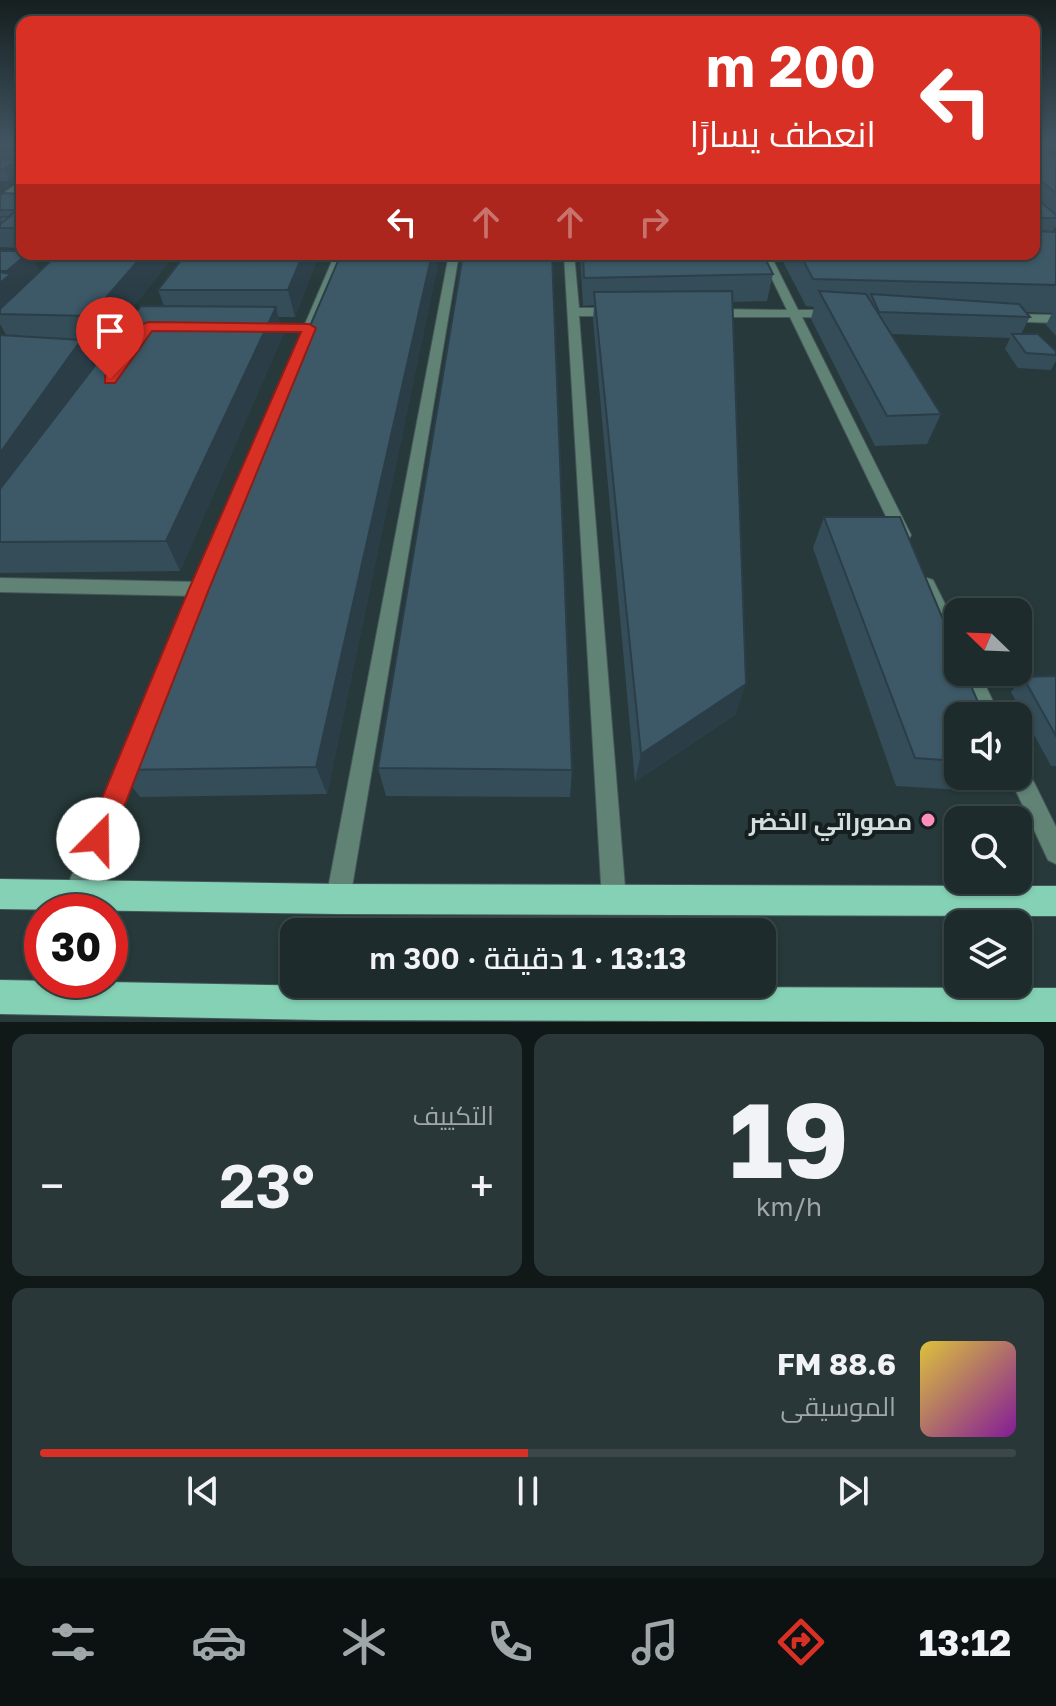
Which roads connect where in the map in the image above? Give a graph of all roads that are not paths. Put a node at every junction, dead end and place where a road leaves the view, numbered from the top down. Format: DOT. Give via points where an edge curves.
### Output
graph roads {
  1 [pos="337,260"];
  2 [pos="453,260"];
  3 [pos="569,260"];
  4 [pos="768,260"];
  5 [pos="572,312"];
  6 [pos="632,312"];
  7 [pos="706,313"];
  8 [pos="796,313"];
  9 [pos="850,315"];
  10 [pos="997,318"];
  11 [pos="1056,319"];
  12 [pos="251,327"];
  13 [pos="309,328"];
  14 [pos="47,355"];
  15 [pos="126,358"];
  16 [pos="291,371"];
  17 [pos="0,585"];
  18 [pos="199,589"];
  19 [pos="944,620"];
  20 [pos="140,735"];
  21 [pos="1026,790"];
  22 [pos="1056,852"];
  23 [pos="0,894"];
  24 [pos="24,894"];
  25 [pos="76,894"];
  26 [pos="128,895"];
  27 [pos="338,899"];
  28 [pos="614,900"];
  29 [pos="1056,901"];
  30 [pos="0,997"];
  31 [pos="1056,1005"];
  32 [pos="621,1013"];
  1 -- 13 [label="street"];
  2 -- 27 [label="street"];
  3 -- 5 [label="street"];
  4 -- 8 [label="street"];
  5 -- 6 [label="street"];
  5 -- 28 [label="street"];
  7 -- 8 [label="street"];
  8 -- 9 [label="street"];
  8 -- 19 [label="street"];
  10 -- 11 [label="street"];
  12 -- 13 [label="street"];
  13 -- 16 [label="street"];
  14 -- 15 [label="street"];
  17 -- 18 [label="street"];
  20 -- 25 [label="street"];
  21 -- 22 [label="street"];
  23 -- 24 [label="main road"];
  26 -- 27 [label="main road"];
  27 -- 28 [label="main road"];
  28 -- 29 [label="main road"];
  30 -- 32 [label="main road"];
  31 -- 32 [label="main road"];
}
